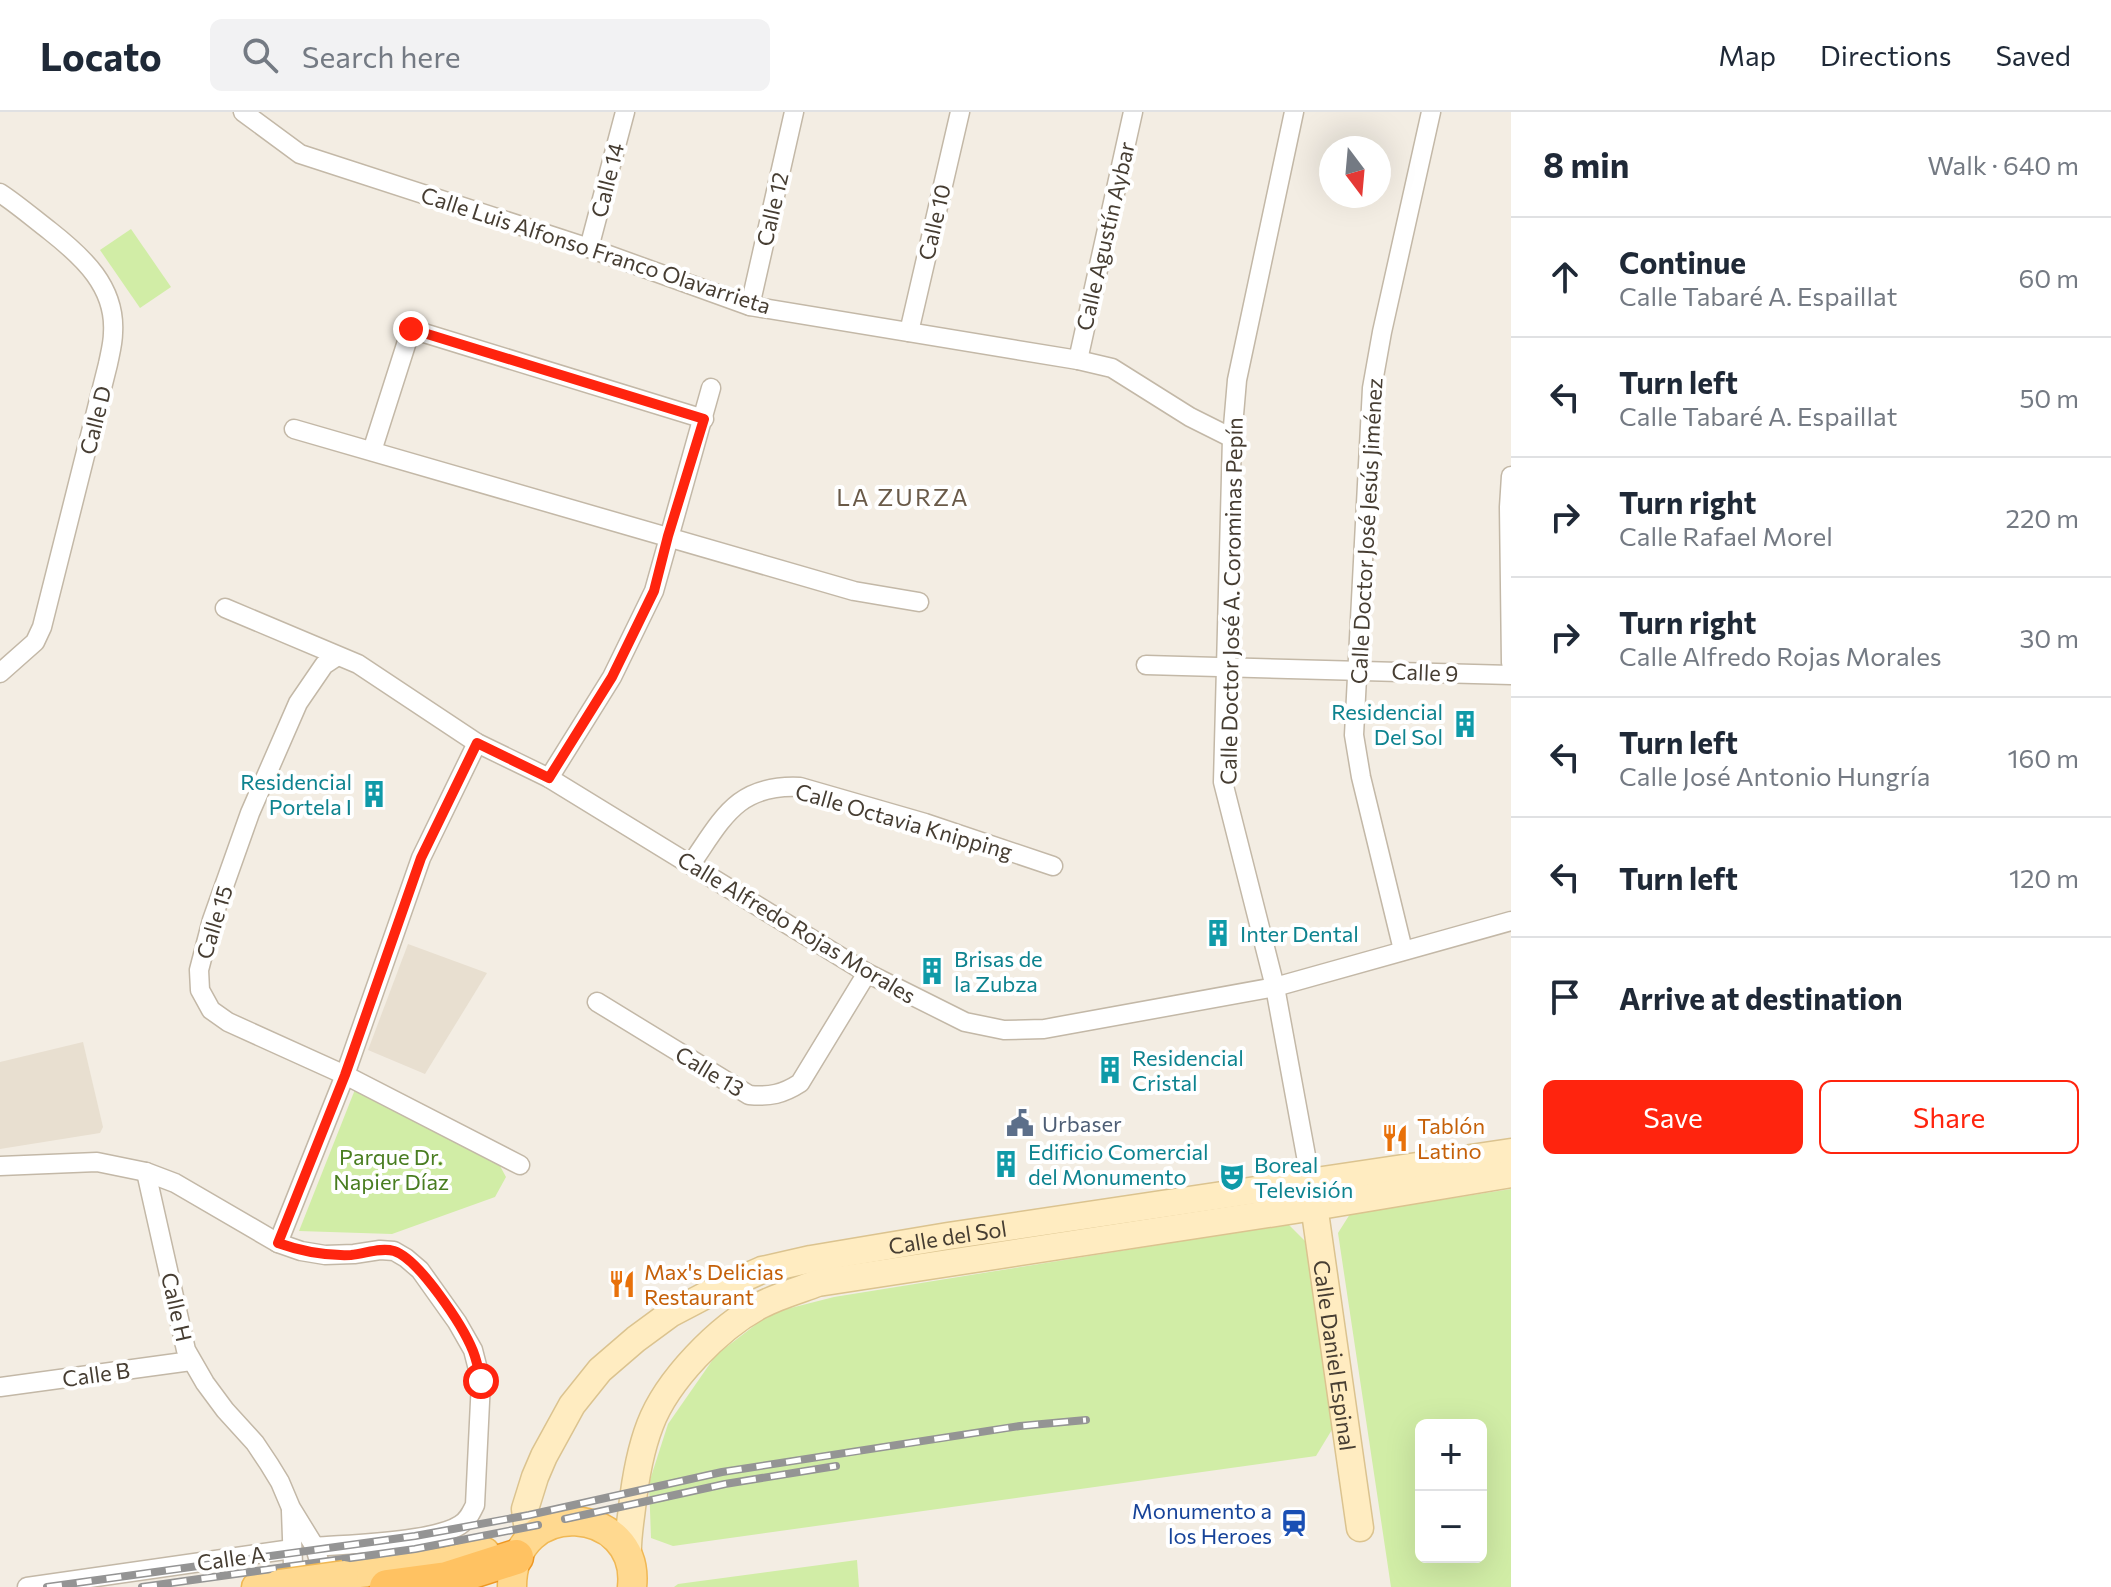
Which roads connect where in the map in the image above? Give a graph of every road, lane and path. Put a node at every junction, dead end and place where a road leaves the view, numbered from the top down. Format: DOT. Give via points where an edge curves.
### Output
graph roads {
  1 [pos="243,112"];
  2 [pos="625,112"];
  3 [pos="794,112"];
  4 [pos="960,112"];
  5 [pos="1133,112"];
  6 [pos="1294,112"];
  7 [pos="1431,112"];
  8 [pos="0,193"];
  9 [pos="589,248"];
  10 [pos="750,306"];
  11 [pos="909,332"];
  12 [pos="1078,360"];
  13 [pos="711,388"];
  14 [pos="704,419"];
  15 [pos="294,429"];
  16 [pos="1232,438"];
  17 [pos="372,451"];
  18 [pos="1511,476"];
  19 [pos="668,536"];
  20 [pos="919,602"];
  21 [pos="225,608"];
  22 [pos="336,657"];
  23 [pos="1511,663"];
  24 [pos="1146,665"];
  25 [pos="1225,667"];
  26 [pos="1358,670"];
  27 [pos="0,673"];
  28 [pos="1511,675"];
  29 [pos="477,743"];
  30 [pos="549,778"];
  31 [pos="691,864"];
  32 [pos="1053,866"];
  33 [pos="1511,921"];
  34 [pos="1403,950"];
  35 [pos="867,973"];
  36 [pos="1275,987"];
  37 [pos="597,1002"];
  38 [pos="345,1075"];
  39 [pos="1511,1152"];
  40 [pos="520,1165"];
  41 [pos="0,1166"];
  42 [pos="146,1172"];
  43 [pos="1511,1174"];
  44 [pos="1313,1195"];
  45 [pos="278,1243"];
  46 [pos="950,1248"];
  47 [pos="191,1361"];
  48 [pos="0,1387"];
  49 [pos="291,1508"];
  50 [pos="1360,1528"];
  51 [pos="521,1556"];
  52 [pos="326,1561"];
  53 [pos="280,1571"];
  54 [pos="632,1579"];
  55 [pos="27,1587"];
  56 [pos="387,1587"];
  1 -- 9 [label="street, Calle Luis Alfonso Franco Olavarrieta" via="300,154"];
  2 -- 9 [label="street, Calle 14"];
  3 -- 10 [label="street, Calle 12"];
  4 -- 11 [label="street, Calle 10"];
  5 -- 12 [label="street, Calle Agustín Aybar"];
  6 -- 16 [label="street, Calle Doctor José A. Corominas Pepín" via="1240,360"];
  7 -- 26 [label="street, Calle Doctor José Jesús Jiménez" via="1372,388"];
  8 -- 27 [label="street, Calle D" via="91,267 108,297 113,332 42,627 35,642"];
  9 -- 10 [label="street, Calle Luis Alfonso Franco Olavarrieta"];
  10 -- 11 [label="street, Calle Luis Alfonso Franco Olavarrieta"];
  11 -- 12 [label="street, Calle Luis Alfonso Franco Olavarrieta"];
  12 -- 16 [label="street, Calle Luis Alfonso Franco Olavarrieta" via="1112,368"];
  13 -- 14 [label="street"];
  14 -- 17 [label="street" via="411,329"];
  14 -- 19 [label="street"];
  15 -- 17 [label="street"];
  16 -- 25 [label="street, Calle Doctor José A. Corominas Pepín"];
  17 -- 19 [label="street"];
  18 -- 23 [label="street"];
  19 -- 20 [label="street" via="854,591"];
  19 -- 30 [label="street" via="654,591 612,677"];
  21 -- 22 [label="street, Calle Alfredo Rojas Morales"];
  22 -- 29 [label="street, Calle Alfredo Rojas Morales" via="358,664"];
  22 -- 38 [label="street, Calle 15" via="324,665 298,703 250,813 199,970 200,990 211,1010"];
  24 -- 25 [label="street, Calle 9"];
  25 -- 26 [label="street, Calle 9"];
  25 -- 36 [label="street, Calle Doctor José A. Corominas Pepín" via="1223,782"];
  26 -- 28 [label="street, Calle 9"];
  26 -- 34 [label="street, Calle Doctor José Jesús Jiménez" via="1354,735"];
  29 -- 30 [label="street, Calle Alfredo Rojas Morales"];
  29 -- 38 [label="street" via="421,858"];
  30 -- 31 [label="street, Calle Alfredo Rojas Morales"];
  31 -- 32 [label="street, Calle Octavia Knipping" via="728,812 756,792 783,786 925,823"];
  31 -- 35 [label="street, Calle Alfredo Rojas Morales"];
  33 -- 34 [label="street, Calle Alfredo Rojas Morales"];
  34 -- 36 [label="street, Calle Alfredo Rojas Morales"];
  35 -- 36 [label="street, Calle Alfredo Rojas Morales" via="965,1022 1004,1030 1044,1029"];
  35 -- 37 [label="street, Calle 13" via="800,1083 767,1097 749,1095"];
  36 -- 44 [label="street, Calle Doctor José A. Corominas Pepín"];
  38 -- 40 [label="street, Calle 15"];
  38 -- 45 [label="street"];
  39 -- 44 [label="main road, Calle del Sol"];
  41 -- 42 [label="street" via="97,1162"];
  42 -- 45 [label="street" via="175,1183"];
  42 -- 47 [label="street, Calle H"];
  43 -- 44 [label="main road, Calle del Sol"];
  44 -- 46 [label="main road, Calle del Sol"];
  44 -- 50 [label="main road, Calle Daniel Espinal"];
  45 -- 52 [label="street" via="325,1255 394,1251 420,1270 457,1322 473,1350 481,1381 475,1505 470,1517 451,1530"];
  46 -- 51 [label="main road, Calle del Sol" via="811,1259 762,1270 670,1314 600,1370 572,1405 535,1477 525,1509"];
  46 -- 54 [label="main road, Calle del Sol" via="818,1283 760,1305 718,1333 679,1374 651,1422 634,1490"];
  47 -- 48 [label="street, Calle B"];
  47 -- 49 [label="street, Calle H" via="255,1443"];
  49 -- 52 [label="street, Calle H"];
  49 -- 53 [label="street"];
  51 -- 52 [label="main road" via="444,1562"];
  51 -- 54 [label="main road" via="547,1526 580,1521 610,1533 622,1545"];
  51 -- 56 [label="highway" via="447,1579"];
  52 -- 53 [label="main road, bridge"];
  53 -- 55 [label="street, Calle A"];
}
